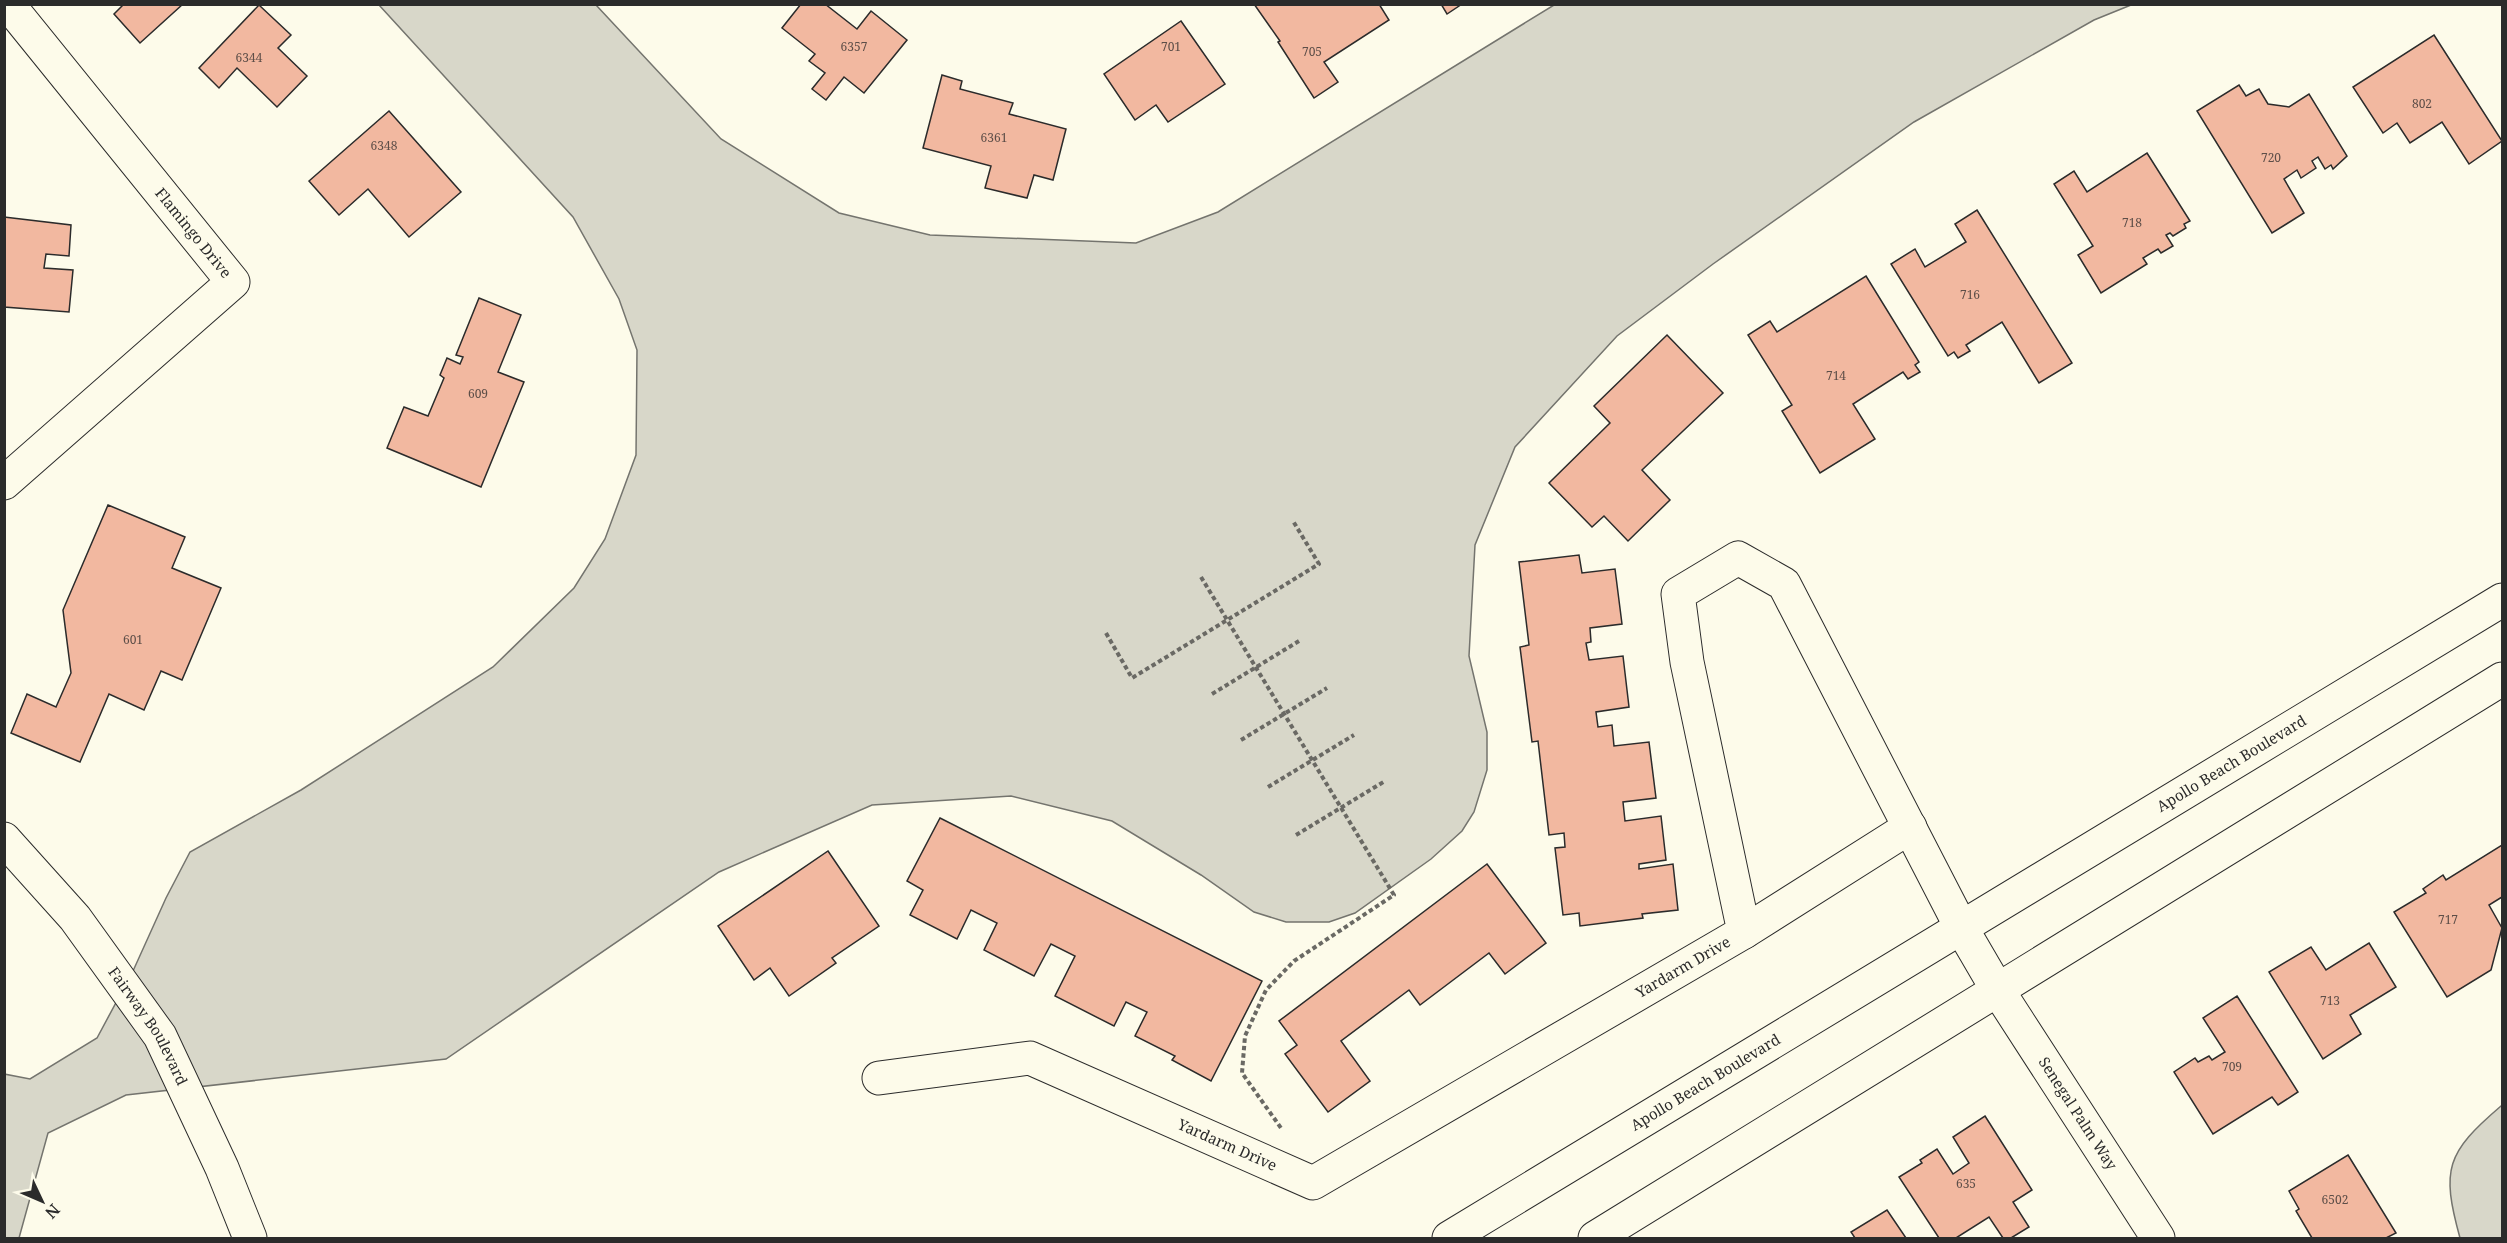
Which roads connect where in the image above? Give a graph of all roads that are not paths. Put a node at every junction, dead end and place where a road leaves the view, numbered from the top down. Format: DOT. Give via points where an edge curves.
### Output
graph roads {
  1 [pos="8,4"];
  2 [pos="4,483"];
  3 [pos="2502,600"];
  4 [pos="2502,679"];
  5 [pos="1910,827"];
  6 [pos="4,838"];
  7 [pos="1962,929"];
  8 [pos="1744,932"];
  9 [pos="1997,989"];
  10 [pos="879,1078"];
  11 [pos="250,1239"];
  12 [pos="1449,1239"];
  13 [pos="1595,1239"];
  14 [pos="2158,1239"];
  1 -- 2 [label="street, Flamingo Drive" via="233,282"];
  3 -- 7 [label="street, Apollo Beach Boulevard"];
  4 -- 9 [label="street"];
  5 -- 7 [label="street, Yardarm Drive"];
  5 -- 8 [label="street"];
  5 -- 8 [label="street, Yardarm Drive" via="1784,584 1738,558 1678,594 1687,662"];
  6 -- 11 [label="street, Fairway Boulevard" via="75,918 160,1036 222,1168"];
  7 -- 9 [label="street"];
  7 -- 12 [label="street, Apollo Beach Boulevard"];
  8 -- 10 [label="street, Yardarm Drive" via="1313,1183 1030,1058"];
  9 -- 13 [label="street"];
  9 -- 14 [label="street, Senegal Palm Way"];
}
